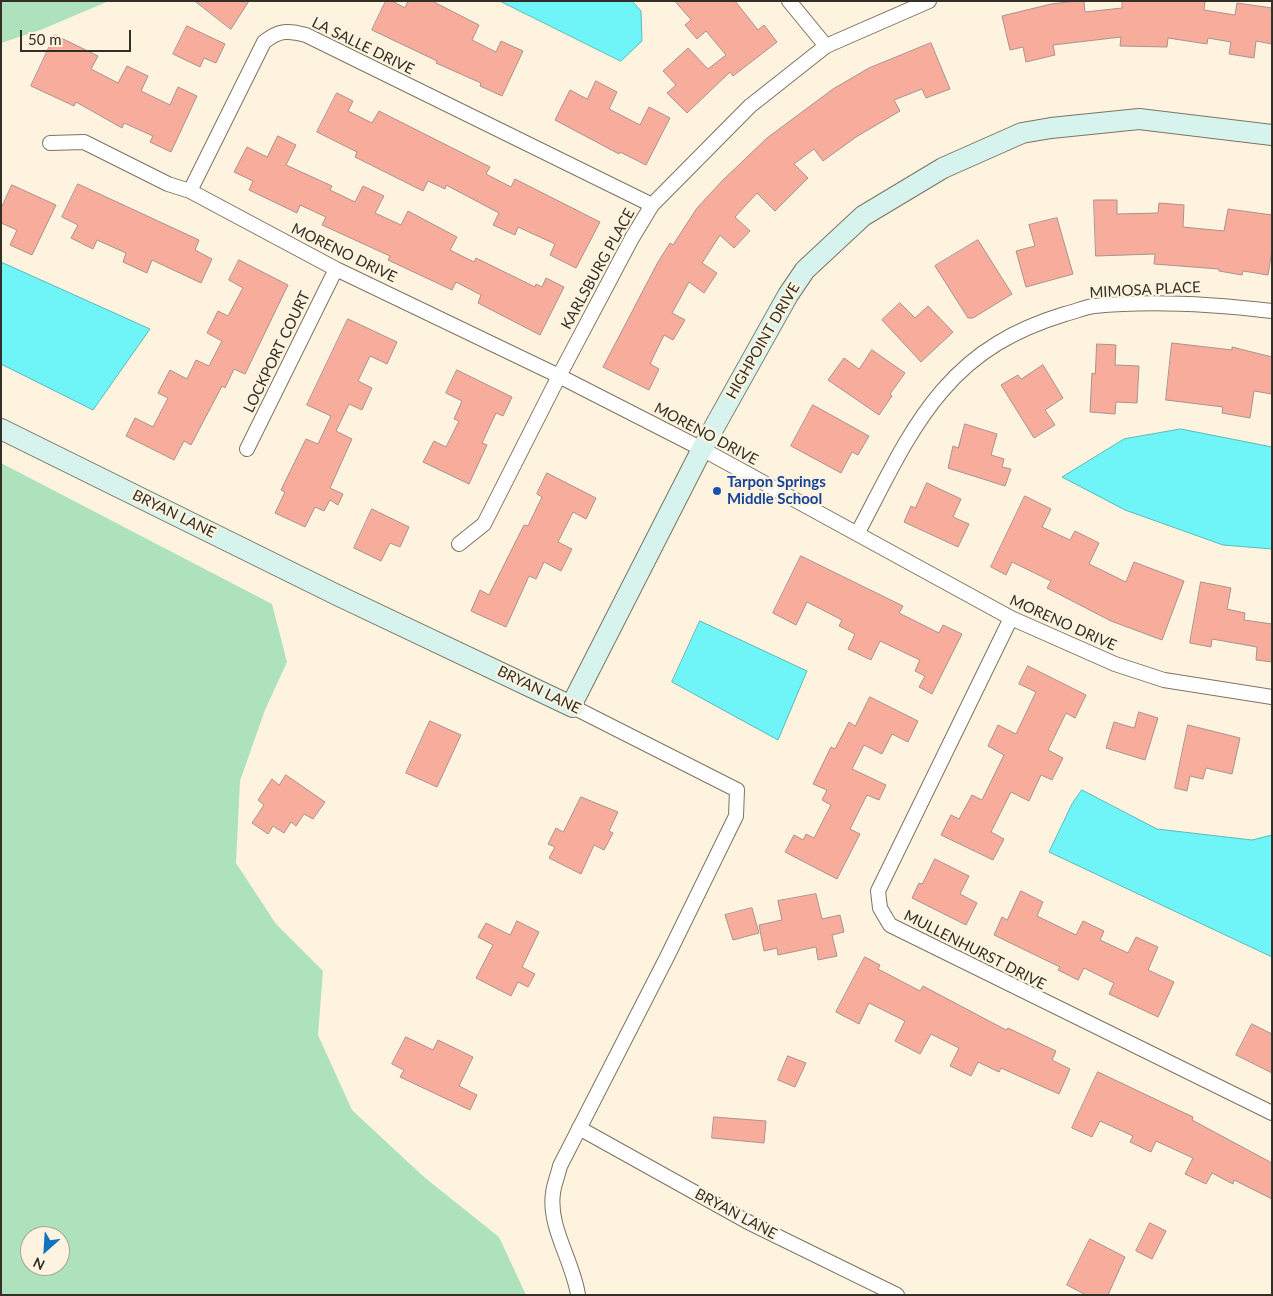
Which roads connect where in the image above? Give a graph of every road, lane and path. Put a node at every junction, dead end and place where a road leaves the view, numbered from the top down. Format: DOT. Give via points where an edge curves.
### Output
graph roads {
  1 [pos="789,1"];
  2 [pos="928,1"];
  3 [pos="826,46"];
  4 [pos="1272,135"];
  5 [pos="50,143"];
  6 [pos="190,191"];
  7 [pos="652,205"];
  8 [pos="336,269"];
  9 [pos="1272,311"];
  10 [pos="559,376"];
  11 [pos="1,429"];
  12 [pos="247,449"];
  13 [pos="702,449"];
  14 [pos="857,534"];
  15 [pos="459,544"];
  16 [pos="1011,618"];
  17 [pos="1272,697"];
  18 [pos="573,707"];
  19 [pos="1272,1113"];
  20 [pos="579,1128"];
  21 [pos="578,1295"];
  22 [pos="897,1295"];
  1 -- 3 [label="street"];
  2 -- 3 [label="street, KARLSBURG PLACE"];
  3 -- 7 [label="street, KARLSBURG PLACE" via="750,106"];
  4 -- 13 [label="street, HIGHPOINT DRIVE" via="1138,119 1022,133 943,168 863,216 805,270"];
  5 -- 6 [label="street" via="84,142 168,184"];
  6 -- 7 [label="street, LA SALLE DRIVE" via="264,42 280,31 293,31"];
  6 -- 8 [label="street, MORENO DRIVE"];
  7 -- 10 [label="street, KARLSBURG PLACE"];
  8 -- 10 [label="street, MORENO DRIVE"];
  8 -- 12 [label="street, LOCKPORT COURT"];
  9 -- 14 [label="street, MIMOSA PLACE" via="1210,304 1093,306 1032,324 1002,340 942,391 908,440"];
  10 -- 13 [label="street, MORENO DRIVE"];
  10 -- 15 [label="street, KARLSBURG PLACE" via="484,524"];
  11 -- 18 [label="street, BRYAN LANE" via="336,595"];
  13 -- 14 [label="street, MORENO DRIVE"];
  13 -- 18 [label="street, HIGHPOINT DRIVE"];
  14 -- 16 [label="street, MORENO DRIVE"];
  16 -- 17 [label="street, MORENO DRIVE" via="1115,664 1164,680"];
  16 -- 19 [label="street, MULLENHURST DRIVE" via="878,891 880,908 890,925"];
  18 -- 20 [label="street, BRYAN LANE" via="737,790 736,816"];
  20 -- 21 [label="street, BRYAN LANE" via="560,1166 552,1193 554,1223 575,1275"];
  20 -- 22 [label="street, BRYAN LANE" via="748,1222"];
}
